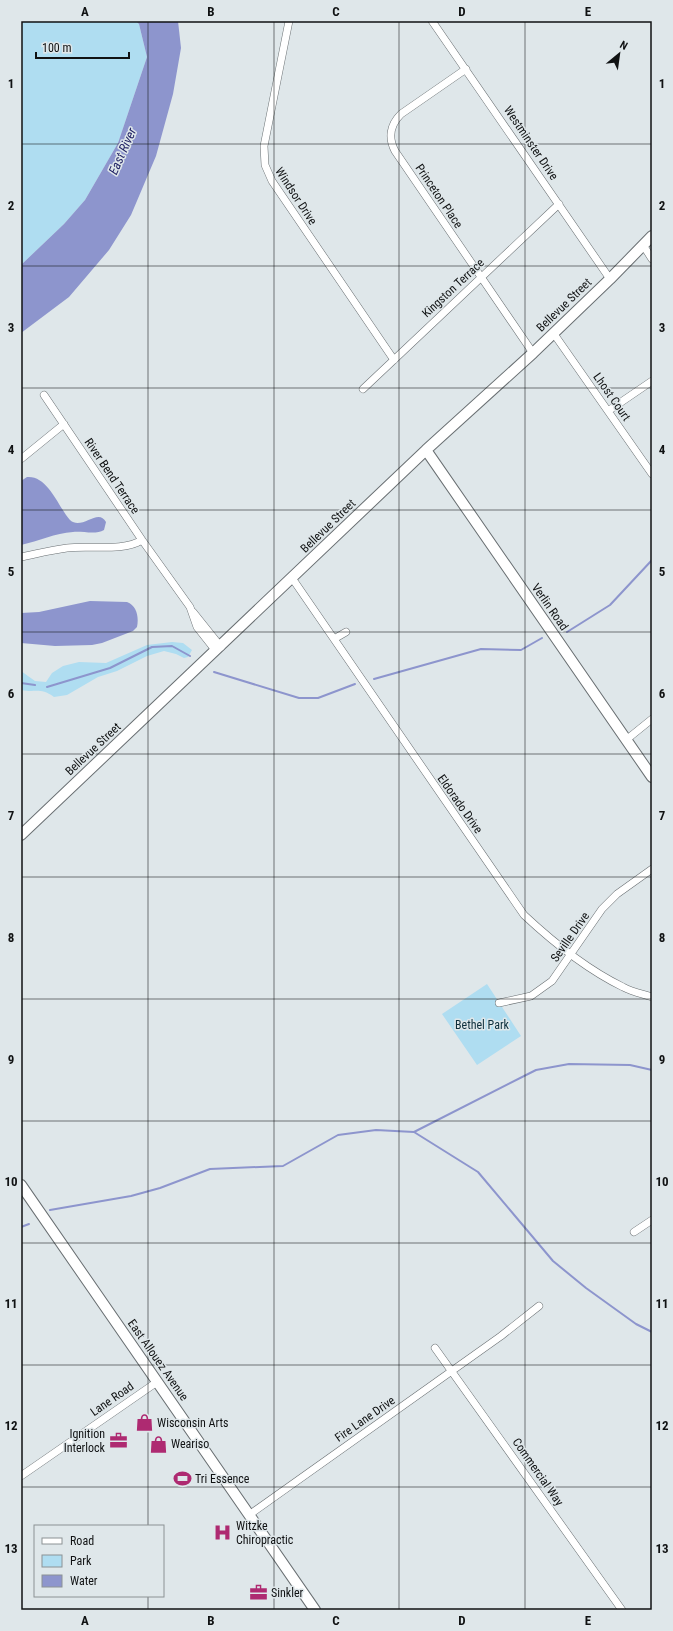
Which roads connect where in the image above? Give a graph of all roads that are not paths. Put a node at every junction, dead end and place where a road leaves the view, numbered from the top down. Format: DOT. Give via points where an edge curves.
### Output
graph roads {
  1 [pos="289,21"];
  2 [pos="432,21"];
  3 [pos="466,69"];
  4 [pos="559,204"];
  5 [pos="652,236"];
  6 [pos="643,245"];
  7 [pos="652,259"];
  8 [pos="481,277"];
  9 [pos="610,279"];
  10 [pos="554,334"];
  11 [pos="533,353"];
  12 [pos="394,360"];
  13 [pos="652,381"];
  14 [pos="363,389"];
  15 [pos="44,395"];
  16 [pos="608,411"];
  17 [pos="64,424"];
  18 [pos="426,450"];
  19 [pos="21,459"];
  20 [pos="652,474"];
  21 [pos="142,540"];
  22 [pos="21,557"];
  23 [pos="292,578"];
  24 [pos="346,632"];
  25 [pos="334,639"];
  26 [pos="218,649"];
  27 [pos="652,719"];
  28 [pos="626,740"];
  29 [pos="652,777"];
  30 [pos="21,835"];
  31 [pos="652,870"];
  32 [pos="571,955"];
  33 [pos="652,997"];
  34 [pos="500,1003"];
  35 [pos="21,1185"];
  36 [pos="652,1220"];
  37 [pos="634,1232"];
  38 [pos="539,1306"];
  39 [pos="435,1348"];
  40 [pos="452,1370"];
  41 [pos="157,1382"];
  42 [pos="21,1476"];
  43 [pos="249,1515"];
  44 [pos="315,1610"];
  45 [pos="622,1610"];
  1 -- 12 [label="street, Windsor Drive" via="264,146 265,165 272,181"];
  2 -- 3 [label="street, Westminster Drive"];
  3 -- 4 [label="street, Westminster Drive"];
  3 -- 8 [label="street, Princeton Place" via="401,114 393,123 391,140 395,151"];
  4 -- 8 [label="street, Kingston Terrace"];
  4 -- 9 [label="street, Westminster Drive"];
  5 -- 6 [label="street, Bellevue Street"];
  6 -- 7 [label="street"];
  6 -- 9 [label="street, Bellevue Street"];
  8 -- 11 [label="street, Princeton Place"];
  8 -- 12 [label="street, Kingston Terrace"];
  9 -- 10 [label="street, Bellevue Street"];
  10 -- 11 [label="street, Bellevue Street"];
  10 -- 16 [label="street, Lhost Court"];
  11 -- 18 [label="street, Bellevue Street"];
  12 -- 14 [label="street, Kingston Terrace"];
  13 -- 16 [label="street"];
  15 -- 17 [label="street, River Bend Terrace"];
  16 -- 20 [label="street, Lhost Court"];
  17 -- 19 [label="street"];
  17 -- 21 [label="street, River Bend Terrace"];
  18 -- 23 [label="street, Bellevue Street"];
  18 -- 28 [label="street, Verlin Road"];
  21 -- 22 [label="street" via="126,546 68,548"];
  21 -- 26 [label="street, River Bend Terrace" via="190,607 197,627"];
  23 -- 25 [label="street, Eldorado Drive"];
  23 -- 26 [label="street, Bellevue Street"];
  24 -- 25 [label="street"];
  25 -- 32 [label="street, Eldorado Drive" via="524,915"];
  26 -- 30 [label="street, Bellevue Street"];
  27 -- 28 [label="street"];
  28 -- 29 [label="street, Verlin Road"];
  31 -- 32 [label="street, Seville Drive" via="617,894 602,909"];
  32 -- 33 [label="street, Eldorado Drive" via="623,987"];
  32 -- 34 [label="street, Seville Drive" via="552,981 542,989 531,996"];
  35 -- 41 [label="street, East Allouez Avenue"];
  36 -- 37 [label="street"];
  38 -- 40 [label="street, Fire Lane Drive"];
  39 -- 40 [label="street, Commercial Way"];
  40 -- 43 [label="street, Fire Lane Drive"];
  40 -- 45 [label="street, Commercial Way"];
  41 -- 42 [label="street, Lane Road"];
  41 -- 43 [label="street, East Allouez Avenue"];
  43 -- 44 [label="street, East Allouez Avenue"];
}
